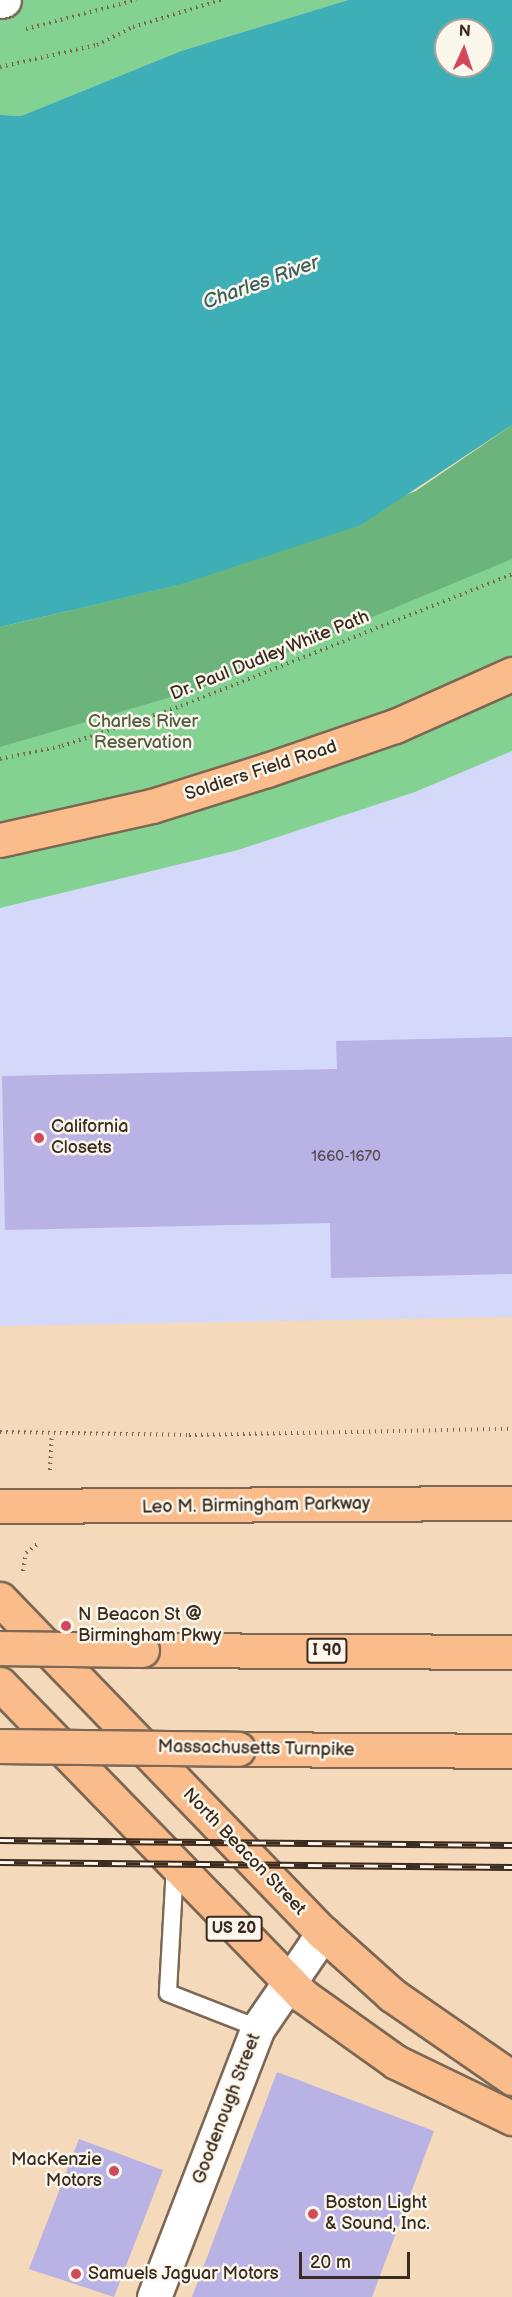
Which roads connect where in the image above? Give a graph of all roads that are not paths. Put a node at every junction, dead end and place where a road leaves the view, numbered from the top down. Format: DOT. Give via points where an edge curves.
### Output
graph roads {
  1 [pos="512,674"];
  2 [pos="0,840"];
  3 [pos="512,1503"];
  4 [pos="0,1506"];
  5 [pos="0,1599"];
  6 [pos="0,1648"];
  7 [pos="512,1653"];
  8 [pos="0,1684"];
  9 [pos="0,1746"];
  10 [pos="512,1751"];
  11 [pos="175,1866"];
  12 [pos="323,1933"];
  13 [pos="289,1983"];
  14 [pos="258,2028"];
  15 [pos="512,2078"];
  16 [pos="512,2118"];
  17 [pos="154,2297"];
  1 -- 2 [label="main road, Soldiers Field Road" via="395,726 267,770 152,806"];
  3 -- 4 [label="main road, Leo M. Birmingham Parkway"];
  5 -- 12 [label="main road, North Beacon Street"];
  6 -- 7 [label="main road, I 90, bridge"];
  8 -- 11 [label="main road, US 20"];
  9 -- 10 [label="main road, Massachusetts Turnpike, bridge"];
  11 -- 13 [label="main road, US 20"];
  11 -- 14 [label="lane" via="168,1993"];
  12 -- 13 [label="street, Goodenough Street"];
  12 -- 15 [label="main road, North Beacon Street" via="400,2001"];
  13 -- 14 [label="street, Goodenough Street"];
  13 -- 16 [label="main road, US 20" via="396,2062"];
  14 -- 17 [label="street, Goodenough Street"];
}
